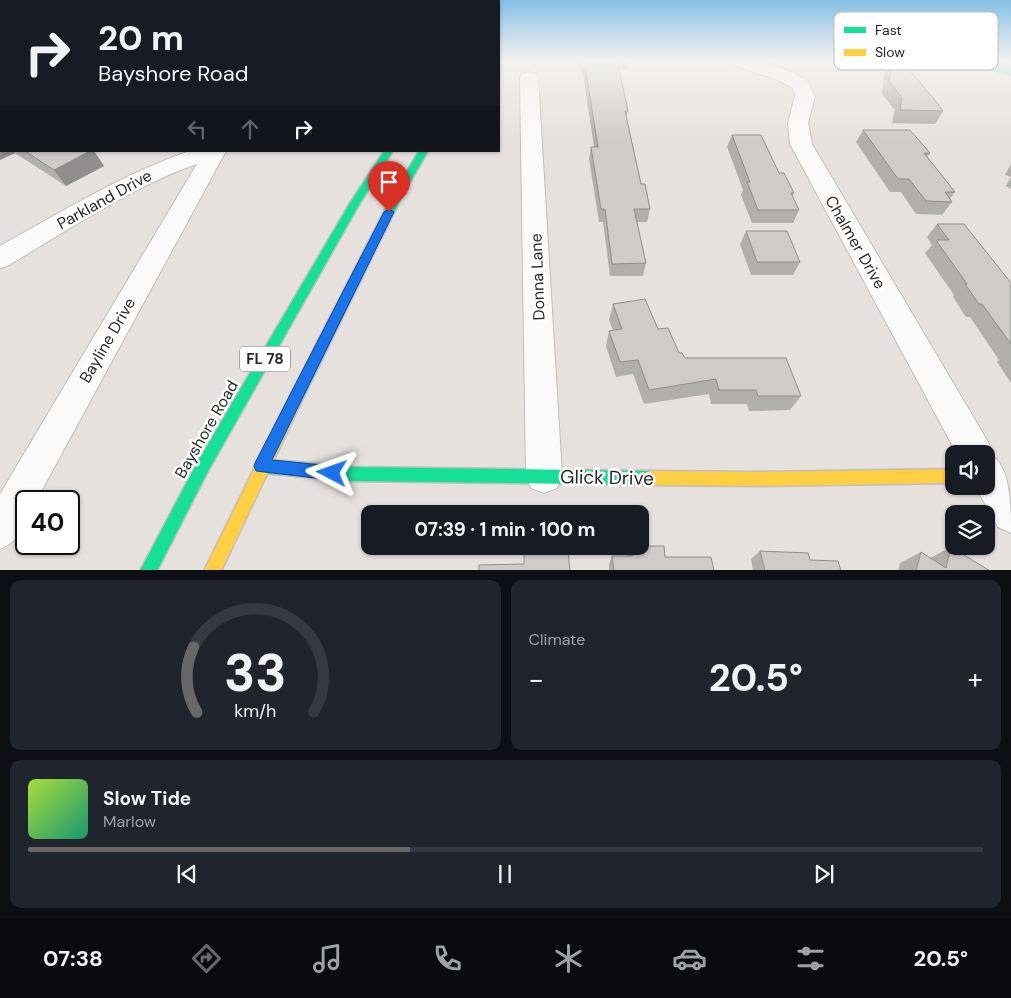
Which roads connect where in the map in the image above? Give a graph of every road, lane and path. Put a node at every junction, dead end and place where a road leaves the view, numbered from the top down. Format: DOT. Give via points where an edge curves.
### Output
graph roads {
  1 [pos="529,87"];
  2 [pos="802,87"];
  3 [pos="211,152"];
  4 [pos="213,152"];
  5 [pos="387,152"];
  6 [pos="423,152"];
  7 [pos="0,258"];
  8 [pos="970,445"];
  9 [pos="262,466"];
  10 [pos="544,476"];
  11 [pos="945,476"];
  12 [pos="995,487"];
  13 [pos="1011,514"];
  14 [pos="0,530"];
  15 [pos="148,570"];
  16 [pos="212,570"];
  1 -- 10 [label="street, Donna Lane"];
  2 -- 8 [label="street, Chalmer Drive" via="805,96 798,123 801,144"];
  3 -- 7 [label="street, Parkland Drive" via="162,168 138,180"];
  4 -- 14 [label="street, Bayline Drive"];
  5 -- 15 [label="main road, Bayshore Road / FL 78" via="202,468"];
  6 -- 9 [label="main road, FL 78" via="397,196"];
  9 -- 10 [label="main road, Glick Drive" via="352,474"];
  9 -- 16 [label="main road, FL 78"];
  10 -- 11 [label="main road, Glick Drive" via="761,479"];
  12 -- 13 [label="street, Chalmer Drive"];
}
